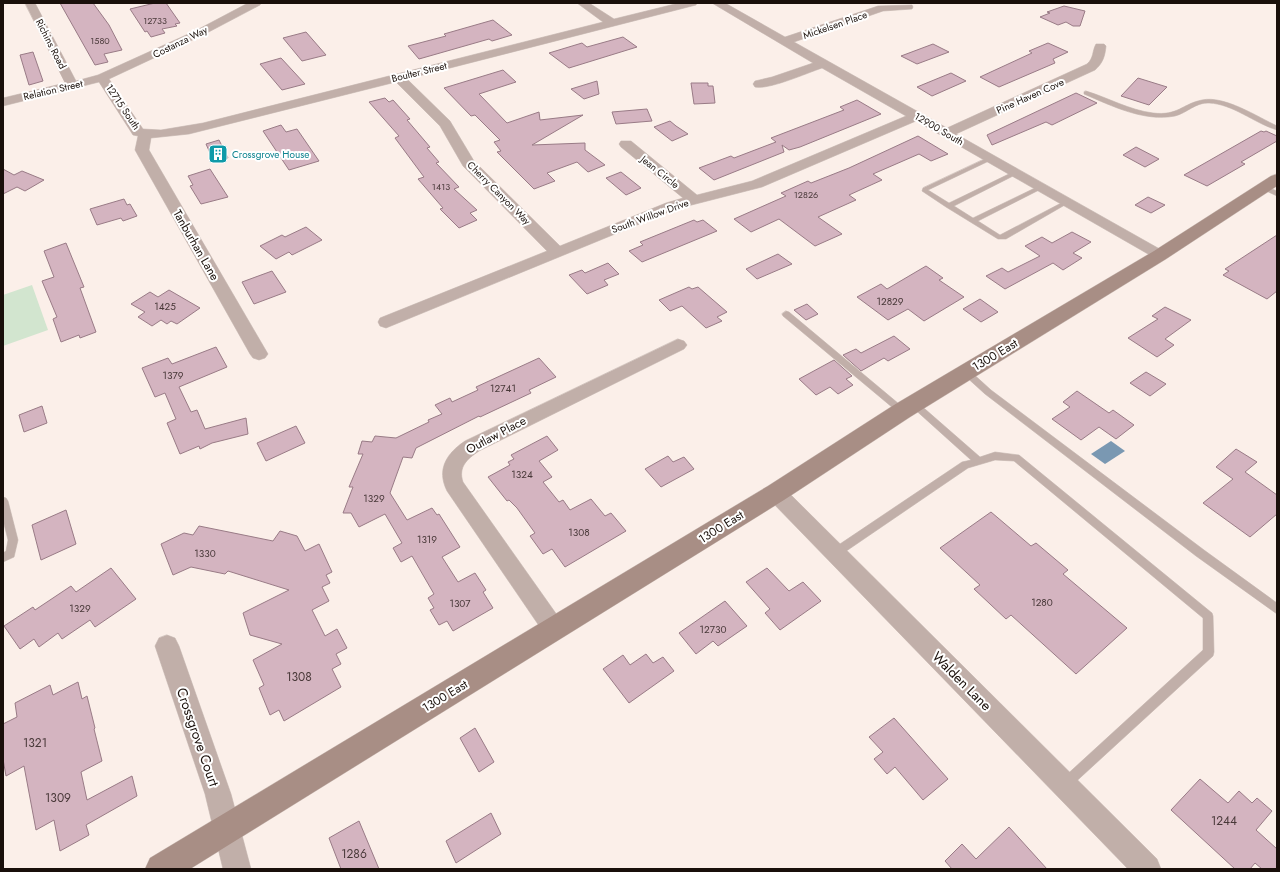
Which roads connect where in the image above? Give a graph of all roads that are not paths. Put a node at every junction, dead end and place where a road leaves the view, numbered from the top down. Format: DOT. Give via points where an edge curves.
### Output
graph roads {
  1 [pos="30,3"];
  2 [pos="256,3"];
  3 [pos="582,3"];
  4 [pos="692,3"];
  5 [pos="718,3"];
  6 [pos="670,5"];
  7 [pos="908,7"];
  8 [pos="612,23"];
  9 [pos="785,41"];
  10 [pos="1100,46"];
  11 [pos="824,63"];
  12 [pos="398,77"];
  13 [pos="102,78"];
  14 [pos="759,84"];
  15 [pos="73,86"];
  16 [pos="1086,94"];
  17 [pos="3,102"];
  18 [pos="917,116"];
  19 [pos="1277,128"];
  20 [pos="947,133"];
  21 [pos="145,134"];
  22 [pos="626,144"];
  23 [pos="990,159"];
  24 [pos="1015,173"];
  25 [pos="1272,187"];
  26 [pos="1041,188"];
  27 [pos="694,200"];
  28 [pos="1067,202"];
  29 [pos="948,206"];
  30 [pos="973,221"];
  31 [pos="558,252"];
  32 [pos="1160,255"];
  33 [pos="786,314"];
  34 [pos="386,322"];
  35 [pos="678,345"];
  36 [pos="258,354"];
  37 [pos="966,372"];
  38 [pos="908,407"];
  39 [pos="979,461"];
  40 [pos="776,493"];
  41 [pos="3,501"];
  42 [pos="836,553"];
  43 [pos="3,558"];
  44 [pos="1277,609"];
  45 [pos="554,629"];
  46 [pos="167,646"];
  47 [pos="1064,785"];
  48 [pos="226,829"];
  49 [pos="161,869"];
  50 [pos="237,869"];
  51 [pos="1147,869"];
  1 -- 15 [label="street, Richins Road"];
  2 -- 13 [label="street, Costanza Way" via="199,33"];
  3 -- 8 [label="street"];
  4 -- 6 [label="street, Boulter Street"];
  5 -- 9 [label="street, 12900 South"];
  6 -- 8 [label="street, Boulter Street"];
  7 -- 9 [label="street, Mickelsen Place" via="882,8"];
  8 -- 12 [label="street, Boulter Street"];
  9 -- 11 [label="street, 12900 South"];
  10 -- 20 [label="street, Pine Haven Cove" via="1097,63 1091,68"];
  11 -- 14 [label="street"];
  11 -- 18 [label="street, 12900 South"];
  12 -- 21 [label="street, Boulter Street" via="190,129 156,135"];
  12 -- 31 [label="street, Cherry Canyon Way" via="445,124 468,163"];
  13 -- 15 [label="street, Relation Street"];
  13 -- 21 [label="street, 12715 South" via="138,132"];
  15 -- 17 [label="street, Relation Street"];
  16 -- 19 [label="lane" via="1131,110 1158,116 1175,114 1203,101 1216,102"];
  18 -- 20 [label="street, 12900 South"];
  18 -- 27 [label="street, South Willow Drive" via="757,184"];
  20 -- 23 [label="street, 12900 South"];
  21 -- 36 [label="street, Tanburhan Lane" via="142,150"];
  22 -- 27 [label="street, Jean Circle"];
  23 -- 24 [label="street, 12900 South"];
  23 -- 29 [label="lane" via="925,189"];
  24 -- 26 [label="street, 12900 South"];
  24 -- 29 [label="lane"];
  25 -- 32 [label="main road, 1300 East"];
  26 -- 28 [label="street, 12900 South"];
  26 -- 30 [label="lane"];
  27 -- 31 [label="street, South Willow Drive"];
  28 -- 30 [label="lane" via="1003,237 998,237"];
  28 -- 32 [label="street, 12900 South"];
  29 -- 30 [label="lane"];
  31 -- 34 [label="street, South Willow Drive"];
  32 -- 37 [label="main road, 1300 East"];
  33 -- 38 [label="lane"];
  35 -- 45 [label="street, Outlaw Place" via="472,446 464,451 453,465 451,472 454,485"];
  37 -- 38 [label="main road, 1300 East"];
  37 -- 44 [label="lane" via="994,397 1200,554"];
  38 -- 39 [label="lane"];
  38 -- 40 [label="main road, 1300 East"];
  39 -- 42 [label="lane" via="965,465"];
  39 -- 47 [label="lane" via="995,456 1016,458 1208,616 1209,652"];
  40 -- 42 [label="street, Walden Lane"];
  40 -- 45 [label="main road, 1300 East"];
  41 -- 43 [label="lane" via="13,540 10,554"];
  42 -- 47 [label="street, Walden Lane"];
  45 -- 48 [label="main road, 1300 East"];
  46 -- 48 [label="street, Crossgrove Court" via="218,794"];
  47 -- 51 [label="street, Walden Lane"];
  48 -- 49 [label="main road, 1300 East"];
  48 -- 50 [label="street, Crossgrove Court"];
}
